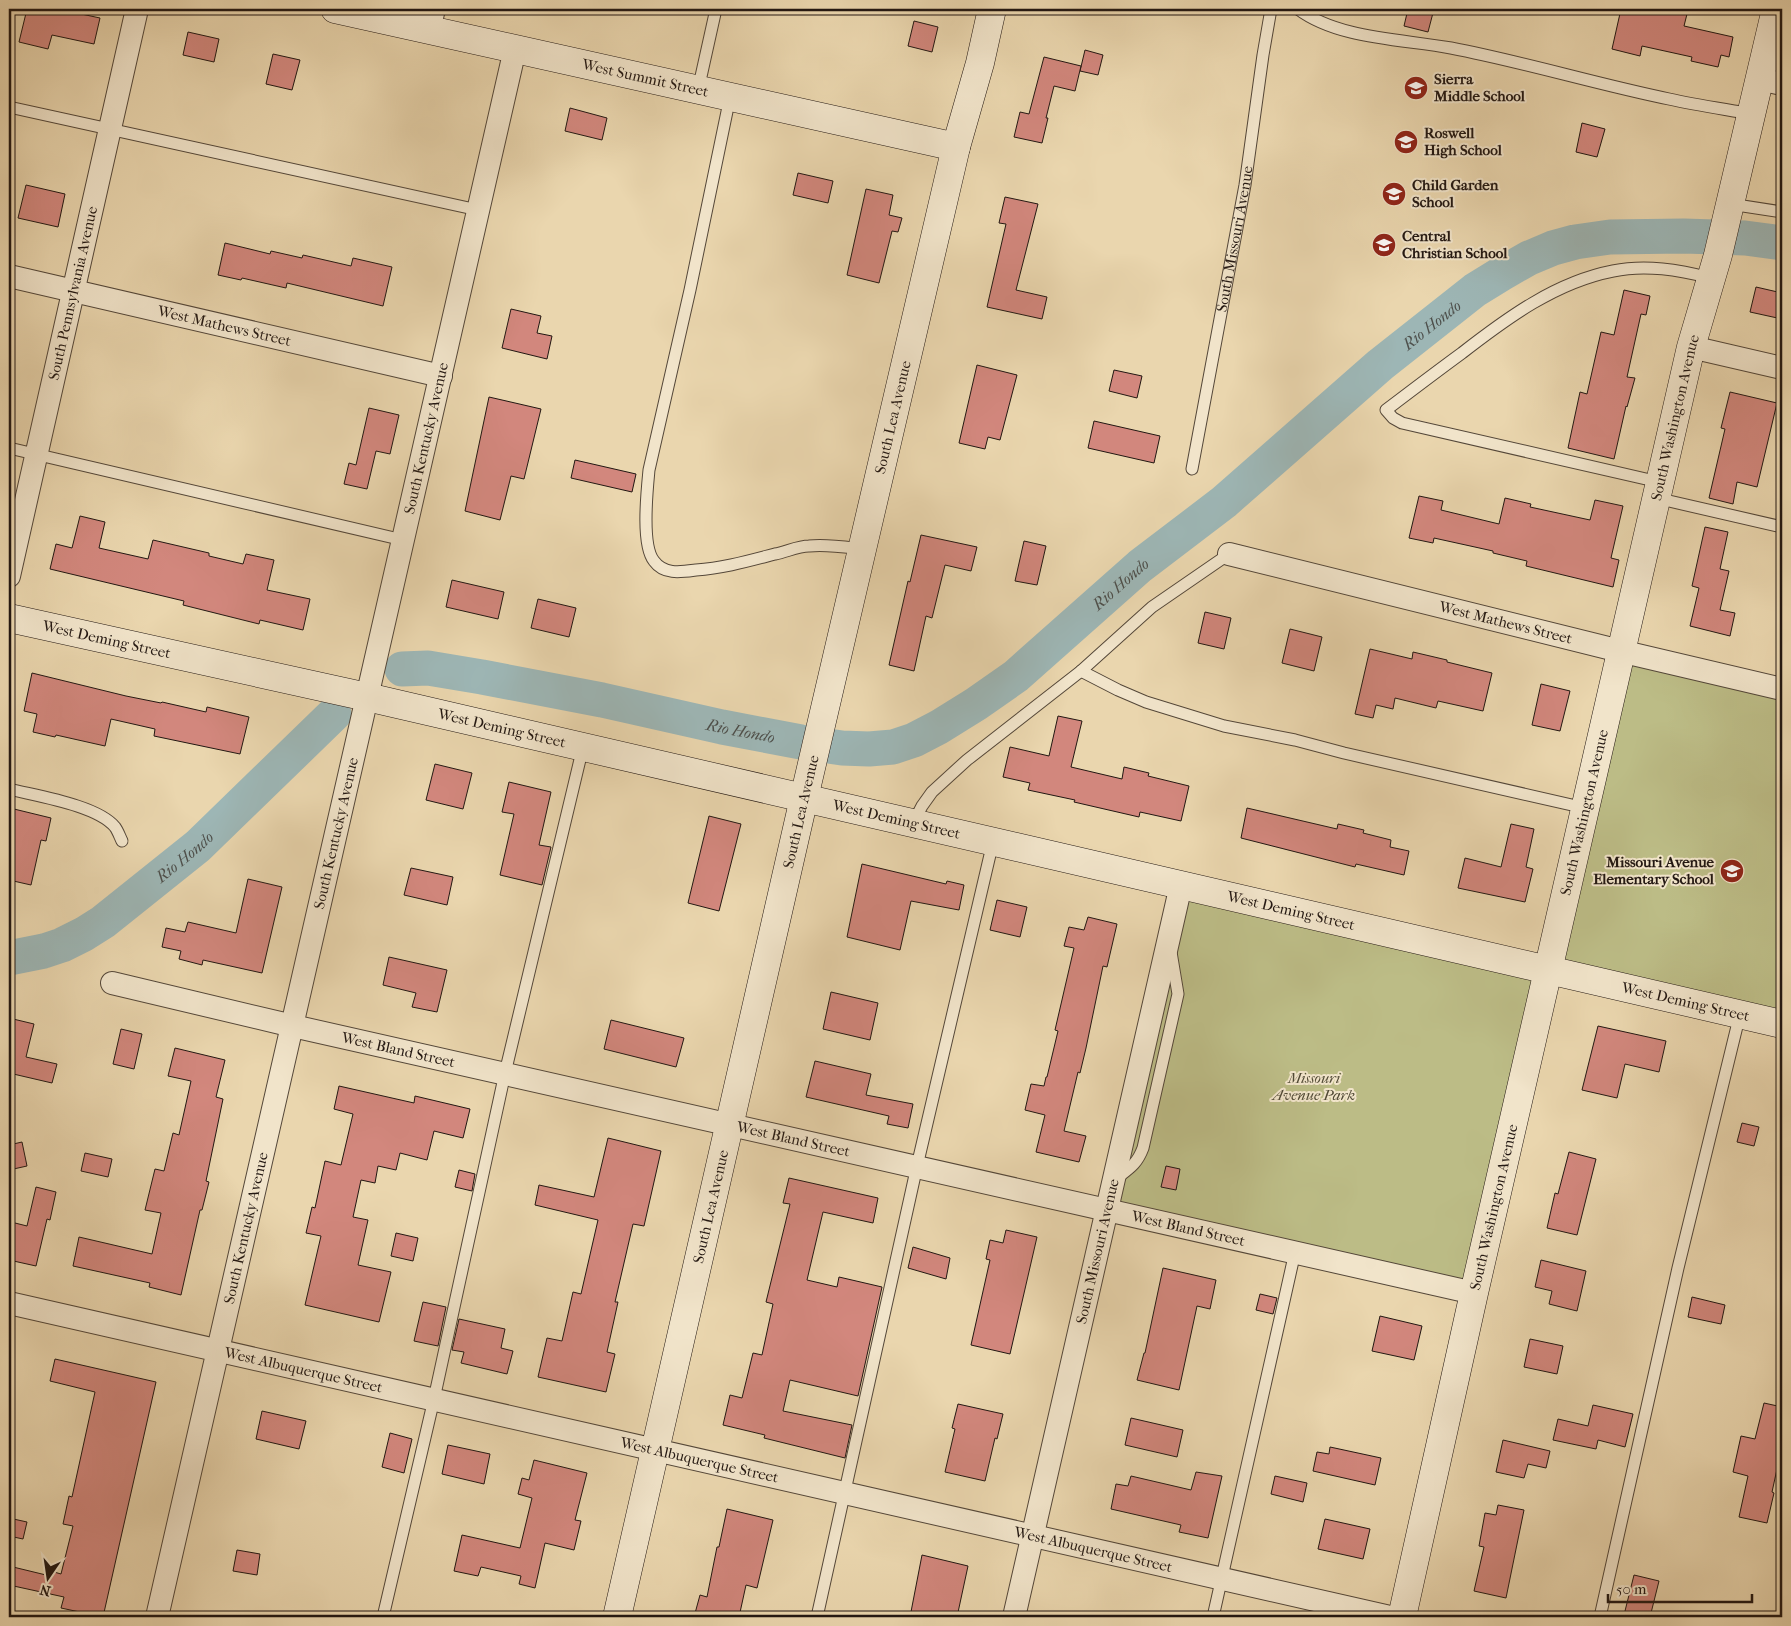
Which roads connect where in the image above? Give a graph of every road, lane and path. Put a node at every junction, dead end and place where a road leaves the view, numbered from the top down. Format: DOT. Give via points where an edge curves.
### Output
graph roads {
  1 [pos="137,9"];
  2 [pos="335,9"];
  3 [pos="716,9"];
  4 [pos="992,9"];
  5 [pos="1272,9"];
  6 [pos="1298,9"];
  7 [pos="1776,9"];
  8 [pos="431,19"];
  9 [pos="515,49"];
  10 [pos="1771,82"];
  11 [pos="698,90"];
  12 [pos="730,97"];
  13 [pos="9,107"];
  14 [pos="1752,114"];
  15 [pos="110,130"];
  16 [pos="956,147"];
  17 [pos="478,210"];
  18 [pos="1782,212"];
  19 [pos="1728,213"];
  20 [pos="1714,267"];
  21 [pos="9,276"];
  22 [pos="74,291"];
  23 [pos="1691,347"];
  24 [pos="1782,368"];
  25 [pos="441,376"];
  26 [pos="9,448"];
  27 [pos="37,454"];
  28 [pos="1192,469"];
  29 [pos="1658,490"];
  30 [pos="1782,527"];
  31 [pos="403,540"];
  32 [pos="862,549"];
  33 [pos="1230,554"];
  34 [pos="9,576"];
  35 [pos="9,618"];
  36 [pos="1620,652"];
  37 [pos="1081,671"];
  38 [pos="1782,689"];
  39 [pos="367,697"];
  40 [pos="582,747"];
  41 [pos="9,789"];
  42 [pos="804,798"];
  43 [pos="1585,808"];
  44 [pos="913,823"];
  45 [pos="122,841"];
  46 [pos="993,842"];
  47 [pos="1181,885"];
  48 [pos="1548,970"];
  49 [pos="112,983"];
  50 [pos="1740,1014"];
  51 [pos="1782,1024"];
  52 [pos="293,1026"];
  53 [pos="505,1073"];
  54 [pos="730,1124"];
  55 [pos="917,1166"];
  56 [pos="1106,1209"];
  57 [pos="1295,1252"];
  58 [pos="1474,1293"];
  59 [pos="9,1303"];
  60 [pos="217,1350"];
  61 [pos="434,1399"];
  62 [pos="655,1450"];
  63 [pos="844,1493"];
  64 [pos="1032,1536"];
  65 [pos="1222,1579"];
  66 [pos="157,1617"];
  67 [pos="383,1617"];
  68 [pos="617,1617"];
  69 [pos="817,1617"];
  70 [pos="1014,1617"];
  71 [pos="1213,1617"];
  72 [pos="1390,1617"];
  73 [pos="1402,1617"];
  74 [pos="1600,1617"];
  1 -- 15 [label="street, South Pennsylvania Avenue"];
  2 -- 8 [label="street, West Summit Street"];
  3 -- 11 [label="lane"];
  4 -- 16 [label="street, South Lea Avenue"];
  5 -- 28 [label="lane, South Missouri Avenue" via="1245,185"];
  6 -- 14 [label="lane" via="1334,27 1452,48 1670,100"];
  7 -- 10 [label="street, South Washington Avenue"];
  8 -- 9 [label="street, West Summit Street"];
  9 -- 11 [label="street, West Summit Street"];
  9 -- 17 [label="street, South Kentucky Avenue"];
  10 -- 14 [label="street, South Washington Avenue"];
  11 -- 12 [label="street, West Summit Street"];
  12 -- 16 [label="street, West Summit Street"];
  12 -- 32 [label="lane" via="649,470 646,495 649,551 660,568 672,572 724,568 807,546"];
  13 -- 15 [label="lane"];
  14 -- 19 [label="street, South Washington Avenue"];
  15 -- 17 [label="lane"];
  15 -- 22 [label="street, South Pennsylvania Avenue"];
  16 -- 32 [label="street, South Lea Avenue"];
  17 -- 25 [label="street, South Kentucky Avenue"];
  18 -- 19 [label="lane"];
  19 -- 20 [label="street, South Washington Avenue"];
  20 -- 23 [label="street, South Washington Avenue"];
  20 -- 29 [label="lane" via="1615,270 1554,291 1506,319 1386,410 1402,423"];
  21 -- 22 [label="street, West Mathews Street"];
  22 -- 25 [label="street, West Mathews Street"];
  22 -- 27 [label="street, South Pennsylvania Avenue"];
  23 -- 24 [label="street"];
  23 -- 29 [label="street, South Washington Avenue"];
  25 -- 31 [label="street, South Kentucky Avenue"];
  26 -- 27 [label="lane"];
  27 -- 31 [label="lane"];
  27 -- 34 [label="street, South Pennsylvania Avenue"];
  29 -- 30 [label="lane"];
  29 -- 36 [label="street, South Washington Avenue"];
  31 -- 39 [label="street, South Kentucky Avenue"];
  32 -- 42 [label="street, South Lea Avenue"];
  33 -- 36 [label="street, West Mathews Street"];
  33 -- 37 [label="lane" via="1152,607"];
  35 -- 39 [label="street, West Deming Street"];
  36 -- 38 [label="street, West Mathews Street"];
  36 -- 43 [label="street, South Washington Avenue"];
  37 -- 43 [label="lane" via="1146,702 1224,726"];
  37 -- 44 [label="lane" via="967,760 932,792"];
  39 -- 40 [label="street, West Deming Street"];
  39 -- 52 [label="street, South Kentucky Avenue"];
  40 -- 42 [label="street, West Deming Street"];
  40 -- 53 [label="lane"];
  41 -- 45 [label="lane" via="88,810 115,828"];
  42 -- 44 [label="street, West Deming Street"];
  42 -- 54 [label="street, South Lea Avenue"];
  43 -- 48 [label="street, South Washington Avenue"];
  44 -- 46 [label="street, West Deming Street"];
  46 -- 47 [label="street, West Deming Street"];
  46 -- 55 [label="lane"];
  47 -- 48 [label="street, West Deming Street"];
  47 -- 56 [label="street, South Missouri Avenue"];
  48 -- 50 [label="street, West Deming Street"];
  48 -- 58 [label="street, South Washington Avenue"];
  49 -- 52 [label="street, West Bland Street"];
  50 -- 51 [label="street, West Deming Street"];
  50 -- 74 [label="lane" via="1676,1278"];
  52 -- 53 [label="street, West Bland Street"];
  52 -- 60 [label="street, South Kentucky Avenue"];
  53 -- 54 [label="street, West Bland Street"];
  53 -- 61 [label="lane"];
  54 -- 55 [label="street, West Bland Street"];
  54 -- 62 [label="street, South Lea Avenue"];
  55 -- 56 [label="street, West Bland Street"];
  55 -- 63 [label="lane"];
  56 -- 57 [label="street, West Bland Street"];
  56 -- 64 [label="street, South Missouri Avenue"];
  57 -- 58 [label="street, West Bland Street"];
  57 -- 65 [label="lane"];
  58 -- 73 [label="street, South Washington Avenue"];
  59 -- 60 [label="street, West Albuquerque Street"];
  60 -- 61 [label="street, West Albuquerque Street"];
  60 -- 66 [label="street, South Kentucky Avenue"];
  61 -- 62 [label="street, West Albuquerque Street"];
  61 -- 67 [label="lane"];
  62 -- 63 [label="street, West Albuquerque Street"];
  62 -- 68 [label="street, South Lea Avenue"];
  63 -- 64 [label="street, West Albuquerque Street"];
  63 -- 69 [label="lane"];
  64 -- 65 [label="street, West Albuquerque Street"];
  64 -- 70 [label="street, South Missouri Avenue"];
  65 -- 71 [label="lane"];
  65 -- 72 [label="street, West Albuquerque Street"];
}
